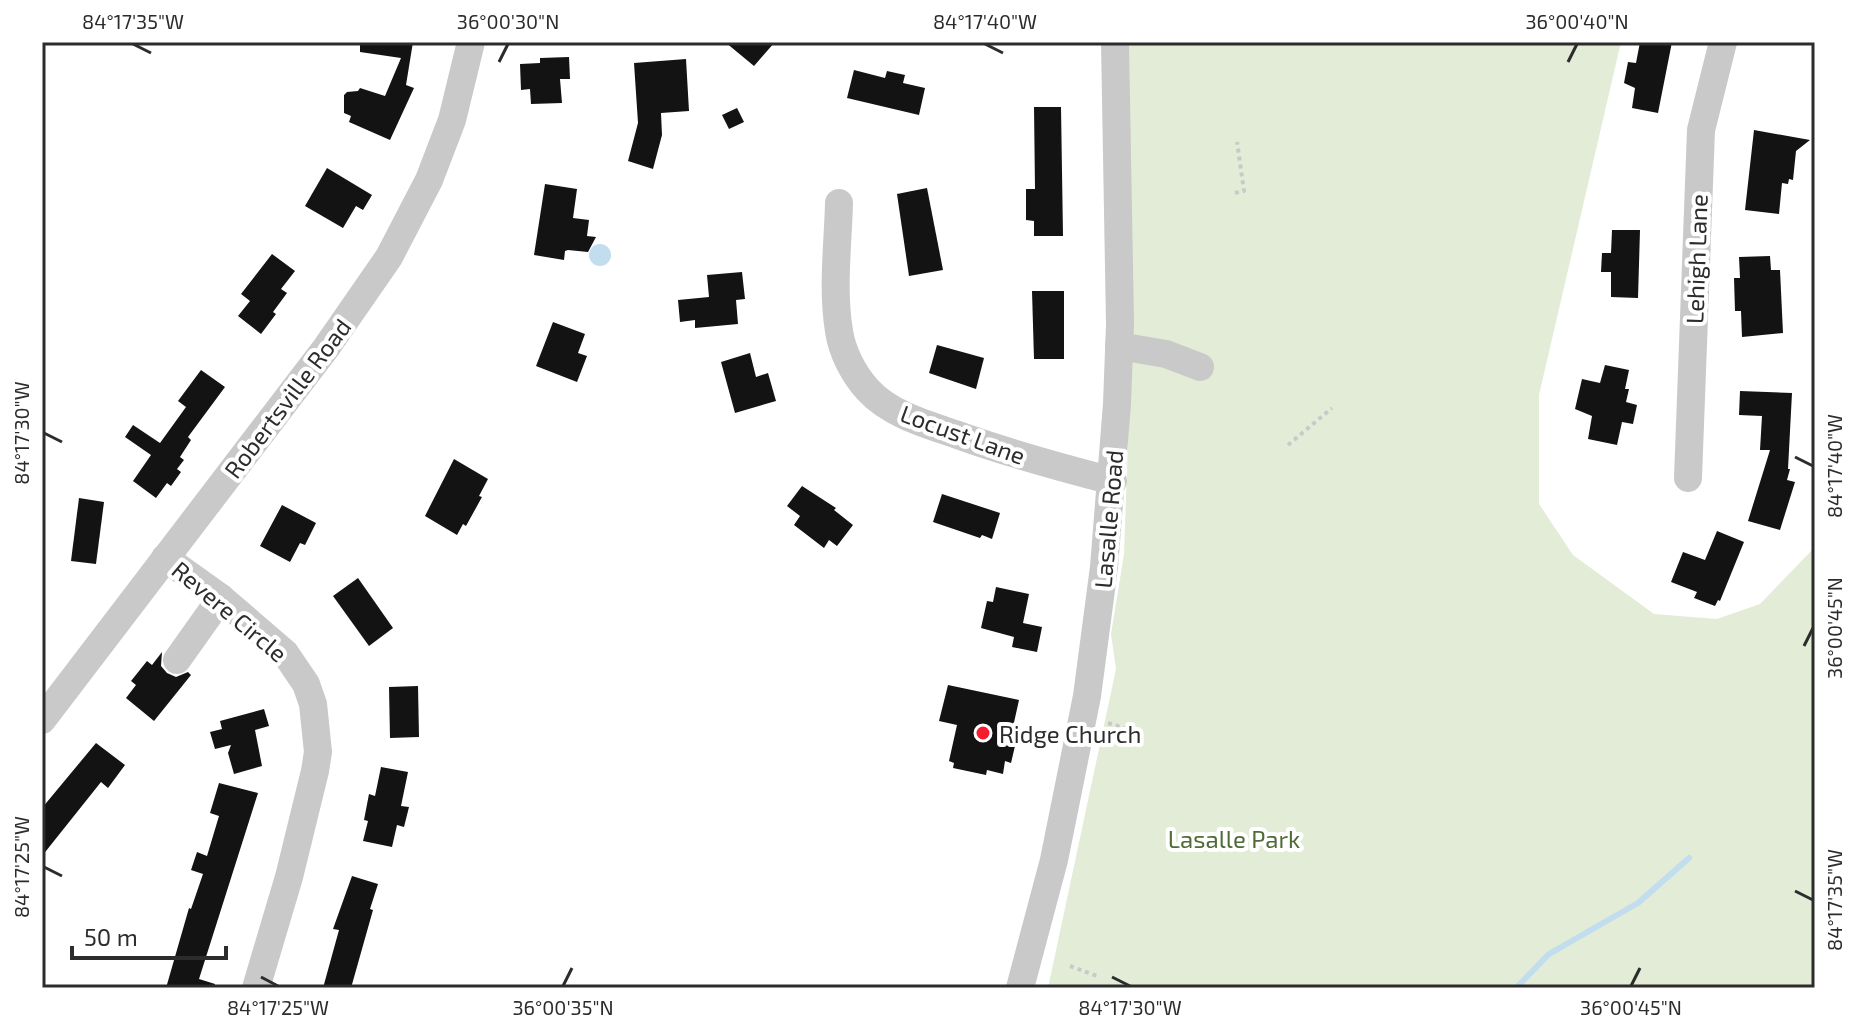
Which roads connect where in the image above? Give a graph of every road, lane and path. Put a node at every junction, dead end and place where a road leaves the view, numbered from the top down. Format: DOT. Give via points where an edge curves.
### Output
graph roads {
  1 [pos="471,42"];
  2 [pos="1115,42"];
  3 [pos="1723,42"];
  4 [pos="1237,142"];
  5 [pos="1235,193"];
  6 [pos="839,203"];
  7 [pos="1119,346"];
  8 [pos="1200,367"];
  9 [pos="1332,408"];
  10 [pos="1288,445"];
  11 [pos="1688,478"];
  12 [pos="1113,481"];
  13 [pos="165,558"];
  14 [pos="221,598"];
  15 [pos="177,660"];
  16 [pos="42,720"];
  17 [pos="1108,723"];
  18 [pos="1136,732"];
  19 [pos="1070,966"];
  20 [pos="1097,976"];
  21 [pos="256,988"];
  22 [pos="1020,988"];
  1 -- 13 [label="street, Robertsville Road" via="452,120 429,180 389,257"];
  2 -- 7 [label="street, Lasalle Road"];
  3 -- 11 [label="street, Lehigh Lane" via="1701,130"];
  4 -- 5 [label="path" via="1244,191"];
  6 -- 12 [label="street, Locust Lane" via="839,332 849,363 869,391 924,424"];
  7 -- 8 [label="street" via="1166,354"];
  7 -- 12 [label="street, Lasalle Road"];
  9 -- 10 [label="path"];
  12 -- 22 [label="street, Lasalle Road" via="1087,696 1054,860"];
  13 -- 14 [label="street, Revere Circle"];
  13 -- 16 [label="street, Robertsville Road"];
  14 -- 15 [label="street"];
  14 -- 21 [label="street, Revere Circle" via="285,653 306,684 318,752"];
  17 -- 18 [label="path"];
  19 -- 20 [label="path"];
}
